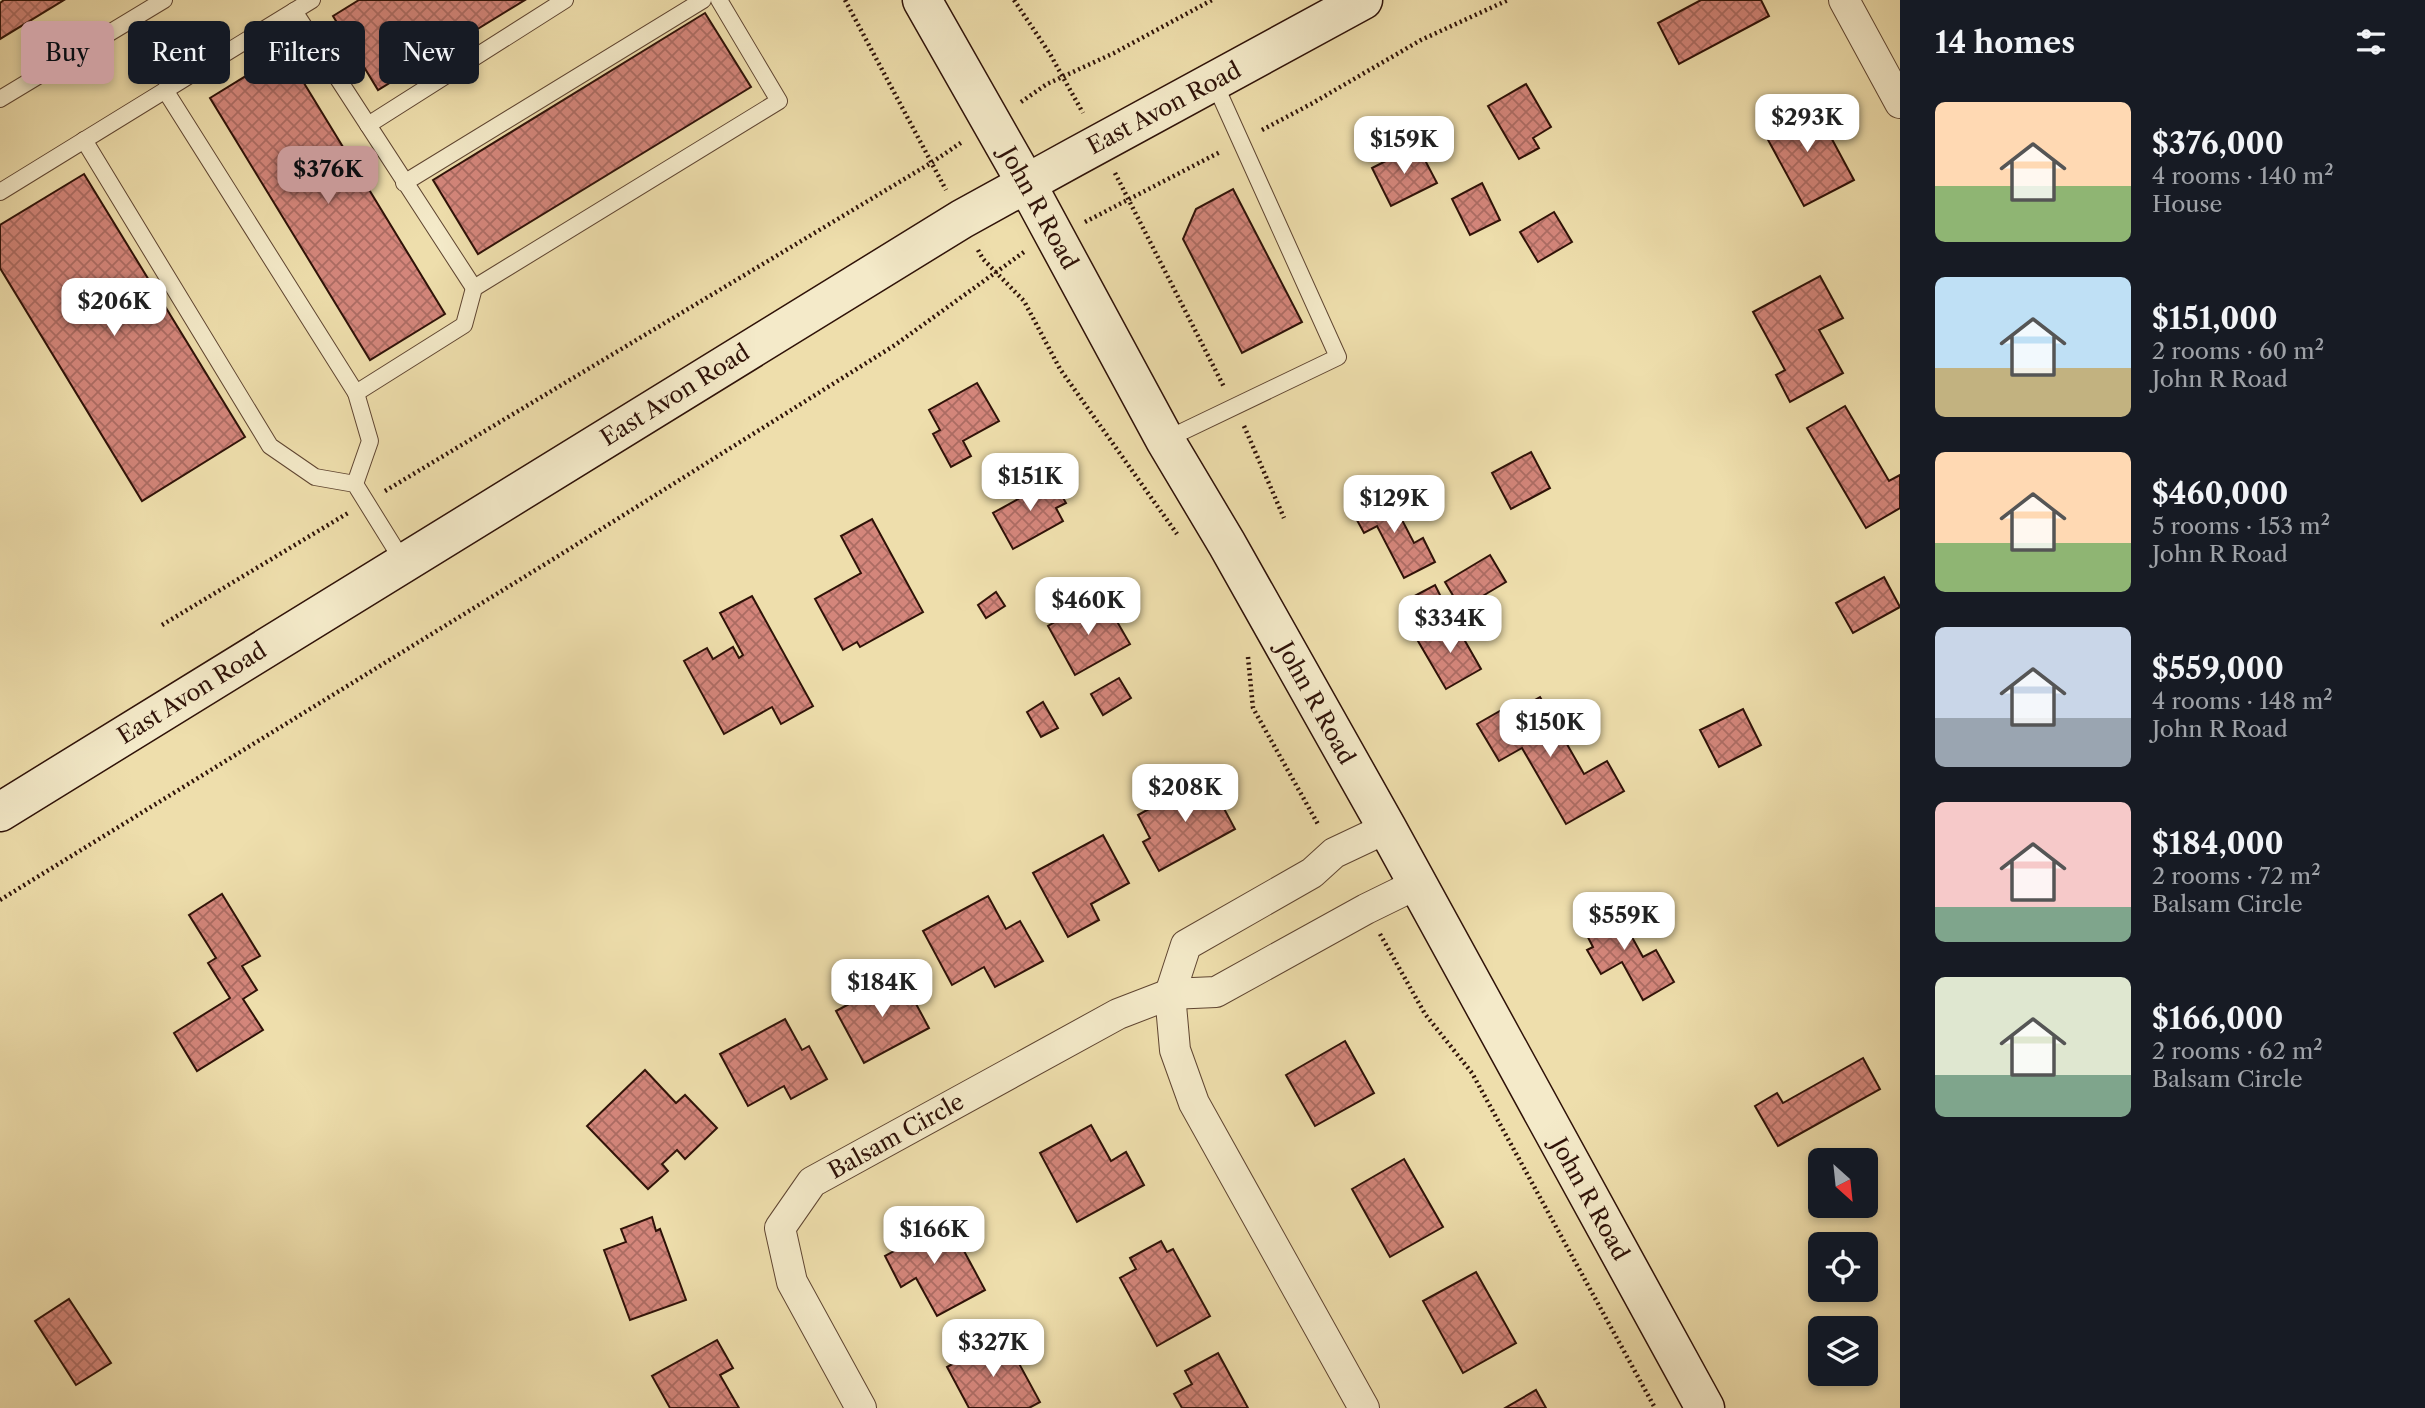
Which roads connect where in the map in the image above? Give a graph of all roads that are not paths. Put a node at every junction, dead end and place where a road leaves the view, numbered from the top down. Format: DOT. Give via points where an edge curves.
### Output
graph roads {
  1 [pos="163,0"];
  2 [pos="312,0"];
  3 [pos="565,0"];
  4 [pos="703,0"];
  5 [pos="719,0"];
  6 [pos="922,0"];
  7 [pos="1363,0"];
  8 [pos="1844,0"];
  9 [pos="294,11"];
  10 [pos="1214,82"];
  11 [pos="165,90"];
  12 [pos="0,99"];
  13 [pos="1900,103"];
  14 [pos="368,125"];
  15 [pos="84,140"];
  16 [pos="404,183"];
  17 [pos="1026,183"];
  18 [pos="0,192"];
  19 [pos="474,288"];
  20 [pos="356,393"];
  21 [pos="1165,440"];
  22 [pos="355,484"];
  23 [pos="404,563"];
  24 [pos="0,812"];
  25 [pos="1387,828"];
  26 [pos="1417,884"];
  27 [pos="1170,994"];
  28 [pos="861,1408"];
  29 [pos="1364,1408"];
  30 [pos="1705,1408"];
  1 -- 12 [label="lane"];
  2 -- 9 [label="lane"];
  3 -- 14 [label="lane"];
  4 -- 16 [label="lane"];
  5 -- 19 [label="lane" via="779,102"];
  6 -- 17 [label="main road, John R Road"];
  7 -- 10 [label="main road, East Avon Road"];
  8 -- 13 [label="street"];
  9 -- 11 [label="lane"];
  9 -- 14 [label="lane"];
  10 -- 17 [label="main road, East Avon Road"];
  10 -- 21 [label="lane" via="1338,357"];
  11 -- 15 [label="lane"];
  11 -- 20 [label="lane"];
  14 -- 16 [label="lane"];
  15 -- 18 [label="lane"];
  15 -- 22 [label="lane" via="270,446 315,477"];
  16 -- 19 [label="lane"];
  17 -- 21 [label="main road, John R Road"];
  17 -- 23 [label="main road, East Avon Road"];
  19 -- 20 [label="lane" via="464,325"];
  20 -- 22 [label="lane" via="370,441"];
  21 -- 25 [label="main road, John R Road"];
  22 -- 23 [label="lane"];
  23 -- 24 [label="main road, East Avon Road"];
  25 -- 26 [label="main road, John R Road"];
  25 -- 27 [label="street" via="1334,853 1312,873 1186,945"];
  26 -- 27 [label="street, Balsam Circle" via="1216,992"];
  26 -- 30 [label="main road, John R Road"];
  27 -- 28 [label="street, Balsam Circle" via="1118,1014 812,1182 780,1228 793,1282"];
  27 -- 29 [label="street" via="1175,1050 1194,1103"];
}
